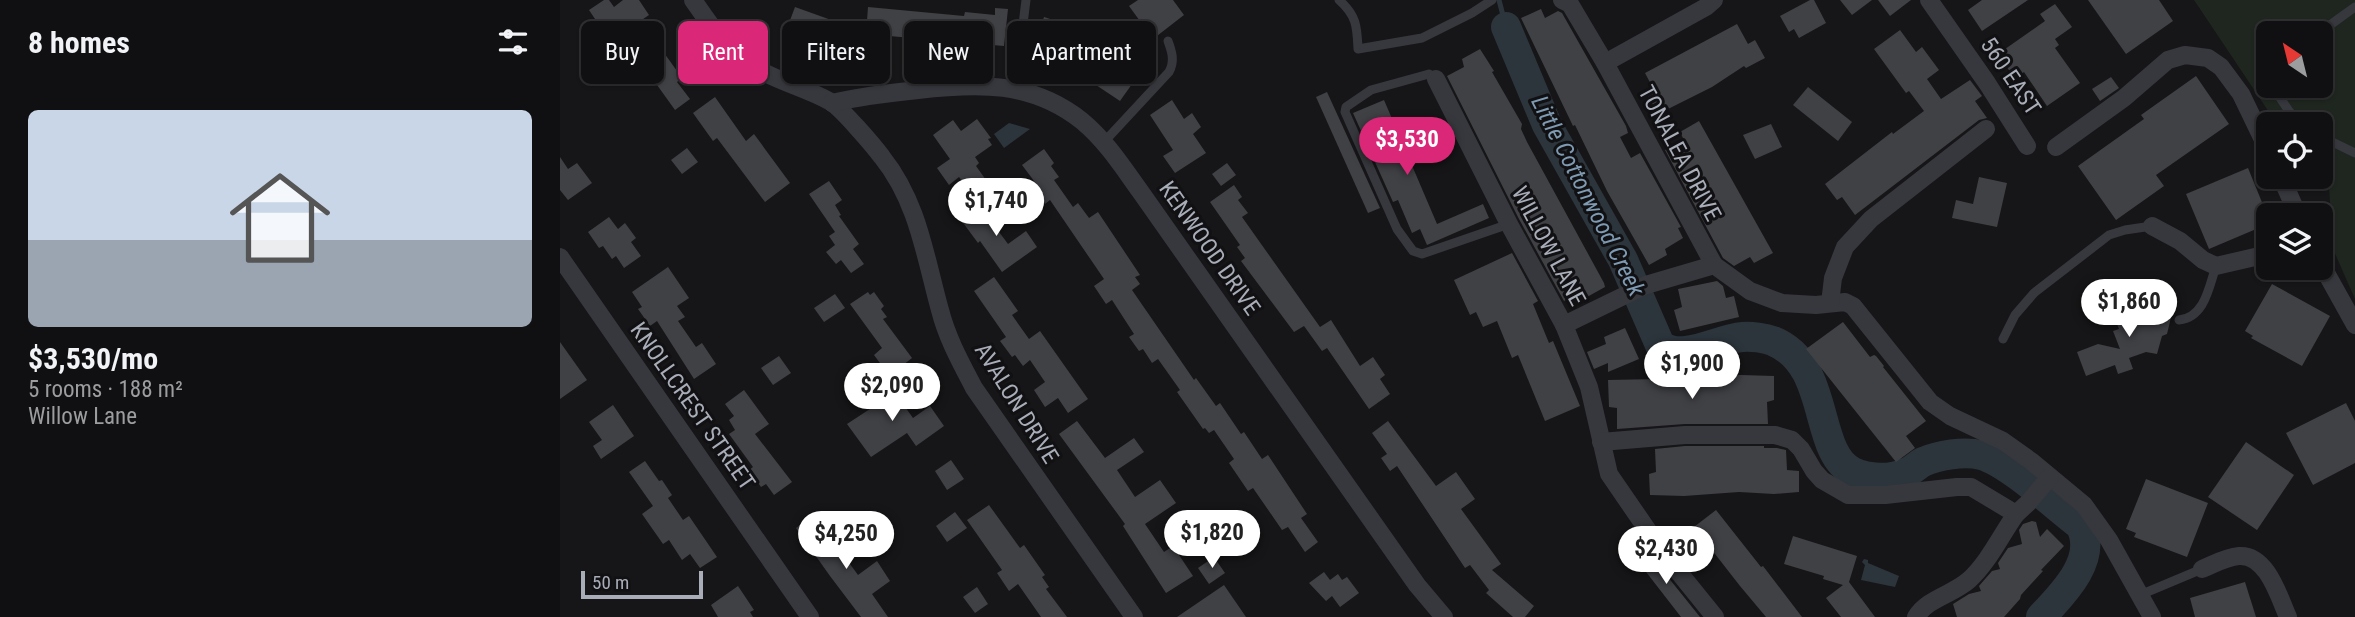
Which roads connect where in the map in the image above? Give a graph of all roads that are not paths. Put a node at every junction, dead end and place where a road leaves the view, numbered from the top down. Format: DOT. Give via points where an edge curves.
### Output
graph roads {
  1 [pos="693,0"];
  2 [pos="1026,0"];
  3 [pos="1339,0"];
  4 [pos="1562,0"];
  5 [pos="1714,0"];
  6 [pos="1928,0"];
  7 [pos="1491,1"];
  8 [pos="2355,7"];
  9 [pos="2333,23"];
  10 [pos="1168,41"];
  11 [pos="1605,63"];
  12 [pos="1436,79"];
  13 [pos="1015,89"];
  14 [pos="832,103"];
  15 [pos="2256,125"];
  16 [pos="1986,130"];
  17 [pos="1104,142"];
  18 [pos="2333,142"];
  19 [pos="2027,146"];
  20 [pos="2056,147"];
  21 [pos="2355,153"];
  22 [pos="1509,224"];
  23 [pos="2152,226"];
  24 [pos="560,257"];
  25 [pos="2256,257"];
  26 [pos="1714,265"];
  27 [pos="2216,266"];
  28 [pos="2330,280"];
  29 [pos="1830,303"];
  30 [pos="2179,320"];
  31 [pos="1564,325"];
  32 [pos="2355,325"];
  33 [pos="2003,339"];
  34 [pos="1601,442"];
  35 [pos="2046,481"];
  36 [pos="2022,509"];
  37 [pos="2202,569"];
  38 [pos="2140,595"];
  39 [pos="810,617"];
  40 [pos="1133,617"];
  41 [pos="1444,617"];
  42 [pos="1715,617"];
  43 [pos="1916,617"];
  44 [pos="2152,617"];
  45 [pos="2288,617"];
  1 -- 14 [label="street, AVALON DRIVE" via="730,48 749,64"];
  2 -- 13 [label="lane"];
  3 -- 7 [label="lane" via="1357,24 1358,49 1422,38"];
  4 -- 11 [label="street, TONALEA DRIVE" via="1570,4"];
  5 -- 11 [label="street"];
  6 -- 19 [label="street, 560 EAST"];
  8 -- 9 [label="lane"];
  10 -- 17 [label="lane" via="1173,61 1169,72"];
  11 -- 26 [label="street, TONALEA DRIVE"];
  12 -- 22 [label="street, WILLOW LANE"];
  12 -- 22 [label="lane" via="1429,74 1371,90 1346,107 1397,229 1413,251 1422,254"];
  13 -- 14 [label="street, KENWOOD DRIVE" via="956,86"];
  13 -- 17 [label="street, KENWOOD DRIVE" via="1080,119"];
  14 -- 40 [label="street, AVALON DRIVE" via="882,156 905,193 917,219 940,313 974,388"];
  15 -- 20 [label="street" via="2221,67 2201,56 2185,55 2168,60"];
  16 -- 29 [label="street" via="1871,219 1845,247 1833,278"];
  17 -- 41 [label="street, KENWOOD DRIVE"];
  18 -- 21 [label="lane"];
  22 -- 31 [label="street, WILLOW LANE"];
  23 -- 27 [label="street"];
  23 -- 33 [label="lane" via="2109,235 2034,293"];
  24 -- 39 [label="street, KNOLLCREST STREET"];
  25 -- 27 [label="street"];
  26 -- 29 [label="street, TONALEA DRIVE" via="1767,298 1802,305"];
  26 -- 31 [label="street" via="1646,285"];
  27 -- 30 [label="lane" via="2197,311"];
  28 -- 32 [label="street"];
  29 -- 35 [label="street, TONALEA DRIVE" via="1845,302 1863,316 1930,402 2003,442"];
  31 -- 34 [label="street, WILLOW LANE" via="1588,387"];
  34 -- 36 [label="street" via="1685,435 1775,435 1792,440 1822,480 1848,495 1971,487"];
  34 -- 42 [label="street, WILLOW LANE" via="1609,474"];
  35 -- 36 [label="street"];
  35 -- 38 [label="street, TONALEA DRIVE" via="2095,516"];
  36 -- 43 [label="street" via="1969,580 1935,599"];
  37 -- 38 [label="lane"];
  37 -- 45 [label="street" via="2227,558 2249,557 2269,577"];
  38 -- 44 [label="street, TONALEA DRIVE"];
}
